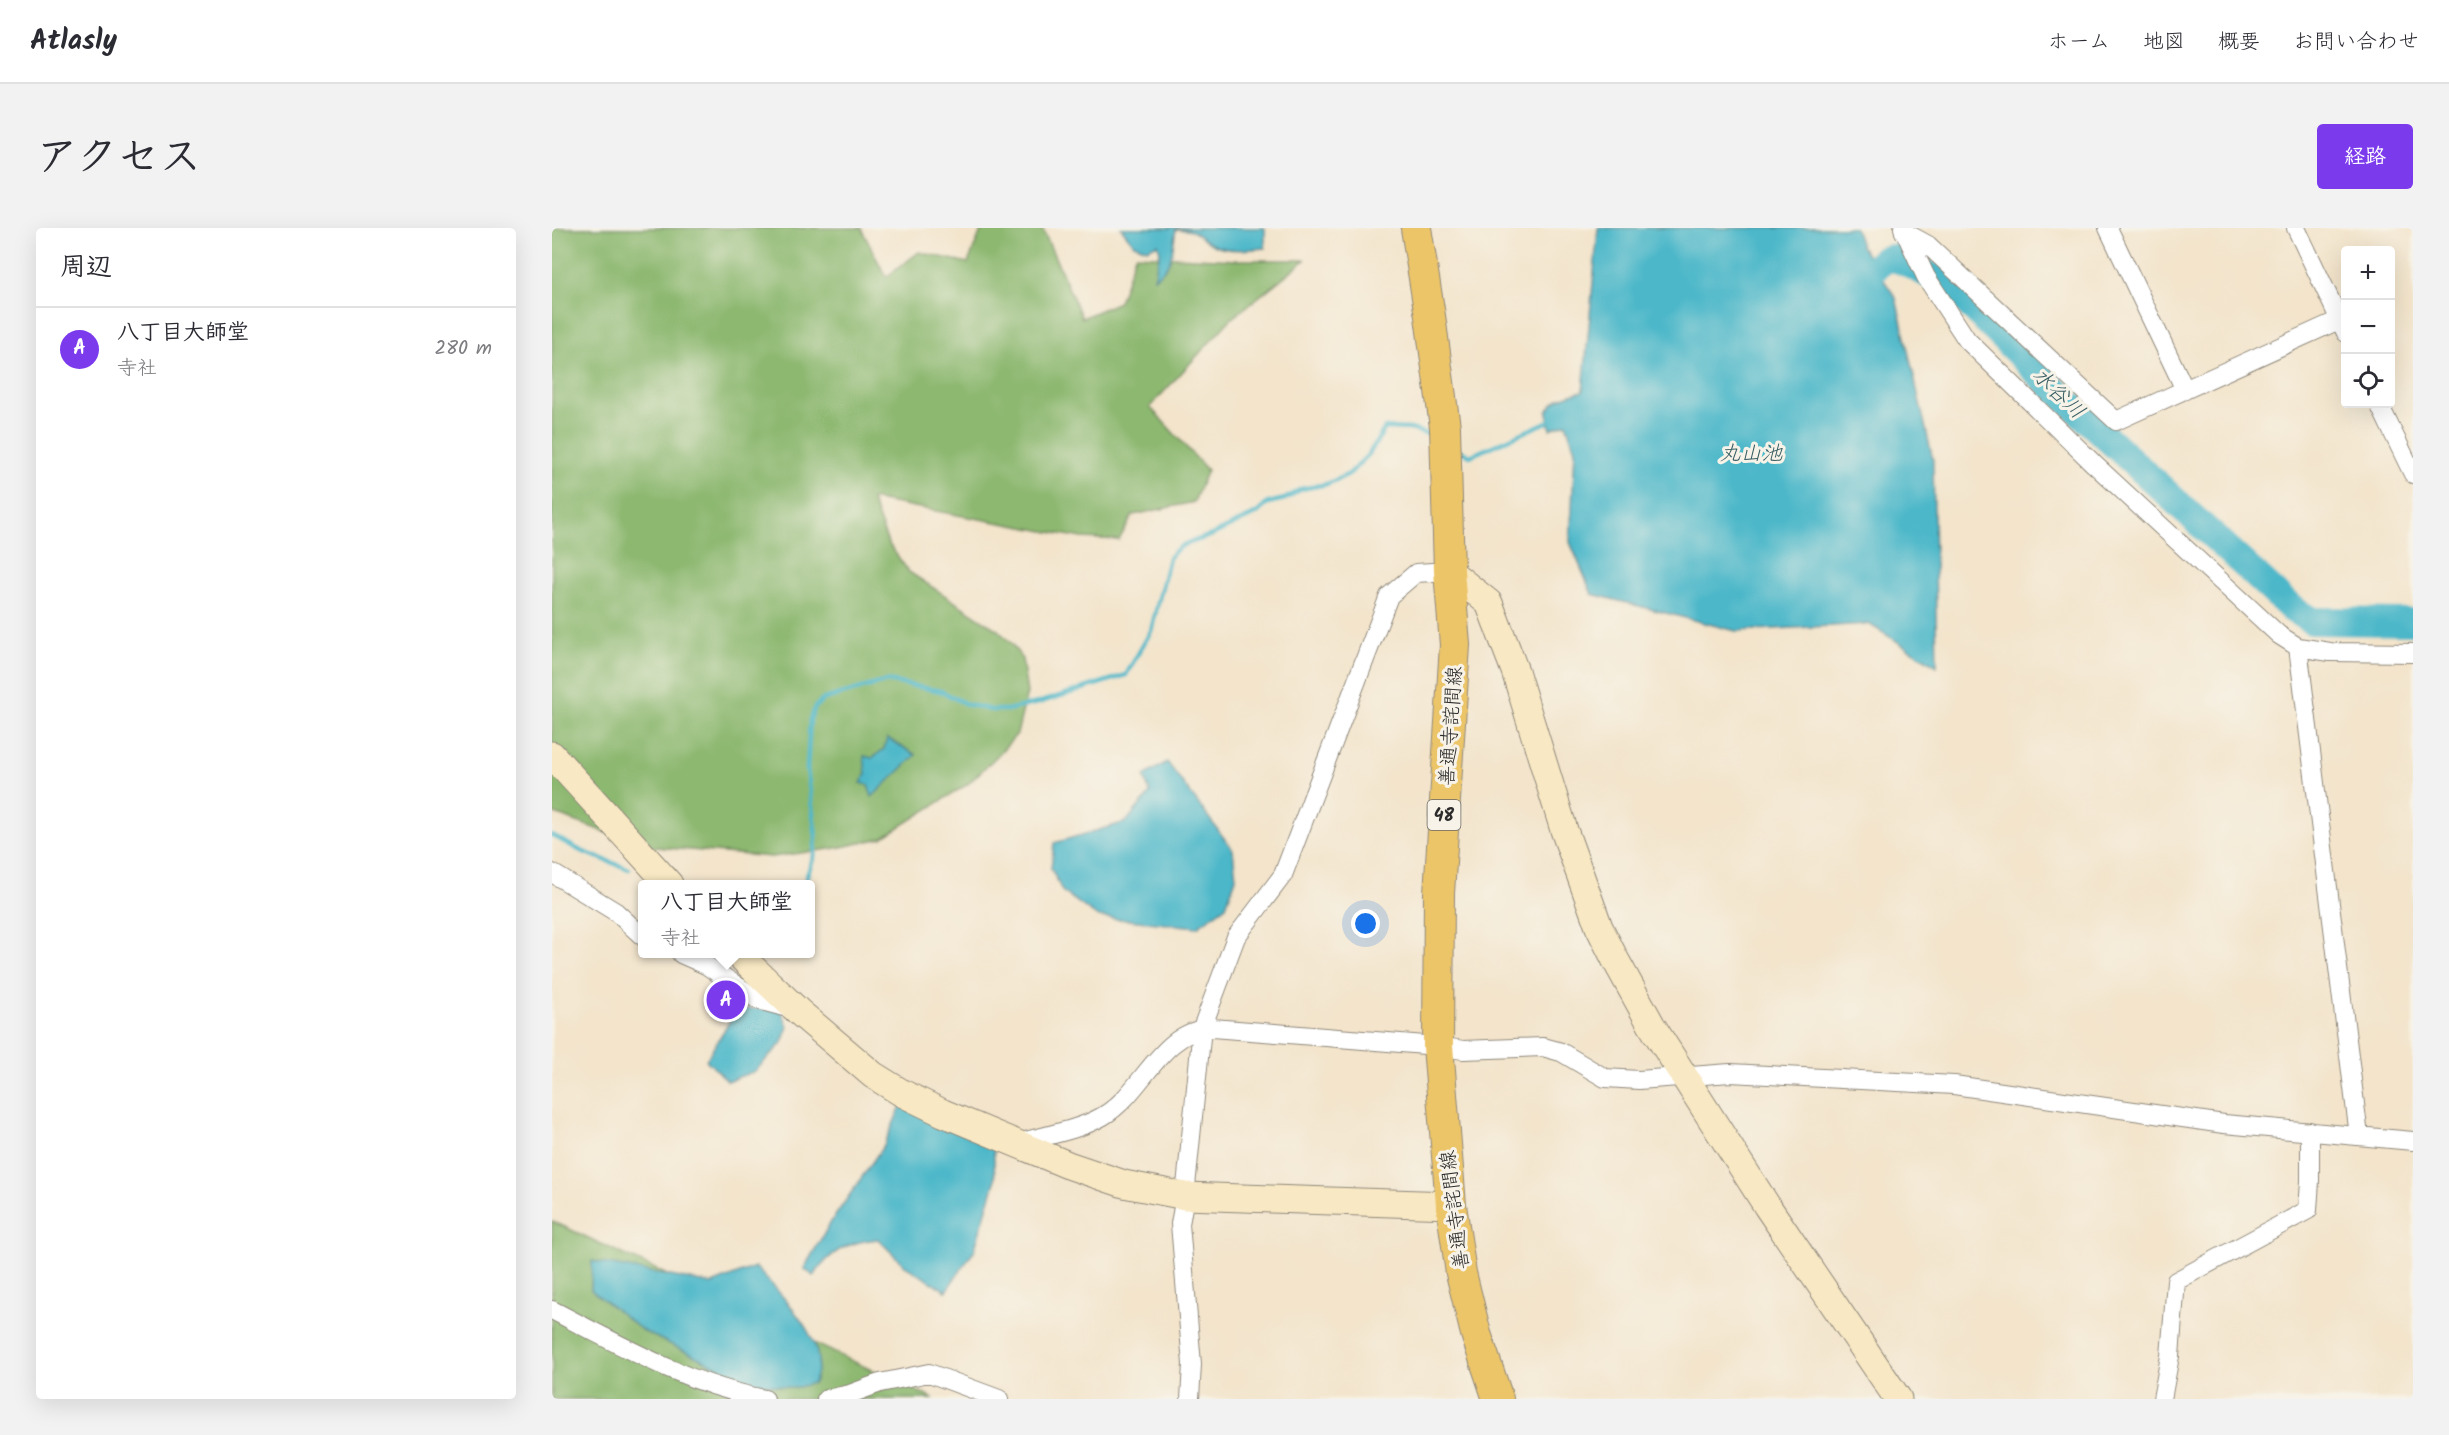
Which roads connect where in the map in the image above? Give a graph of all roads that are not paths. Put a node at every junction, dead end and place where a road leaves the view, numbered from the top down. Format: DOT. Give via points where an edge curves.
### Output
graph roads {
  1 [pos="1416,228"];
  2 [pos="2108,228"];
  3 [pos="2296,228"];
  4 [pos="1904,230"];
  5 [pos="2341,324"];
  6 [pos="2341,326"];
  7 [pos="2185,390"];
  8 [pos="2382,408"];
  9 [pos="2406,438"];
  10 [pos="2413,474"];
  11 [pos="1449,571"];
  12 [pos="2298,647"];
  13 [pos="2413,653"];
  14 [pos="552,755"];
  15 [pos="552,873"];
  16 [pos="664,880"];
  17 [pos="638,932"];
  18 [pos="690,958"];
  19 [pos="742,958"];
  20 [pos="799,1012"];
  21 [pos="1202,1028"];
  22 [pos="1438,1046"];
  23 [pos="1683,1075"];
  24 [pos="2310,1131"];
  25 [pos="2359,1136"];
  26 [pos="2413,1141"];
  27 [pos="1018,1143"];
  28 [pos="1185,1196"];
  29 [pos="1451,1205"];
  30 [pos="552,1310"];
  31 [pos="765,1399"];
  32 [pos="826,1399"];
  33 [pos="999,1399"];
  34 [pos="1190,1399"];
  35 [pos="1498,1399"];
  36 [pos="1898,1399"];
  37 [pos="2162,1399"];
  1 -- 11 [label="main road, 善通寺詫間線 / 48" via="1445,427"];
  2 -- 7 [label="street"];
  3 -- 5 [label="street"];
  4 -- 7 [label="street" via="1928,245 2116,421"];
  4 -- 12 [label="street" via="1926,277 1967,340 2094,464 2279,635"];
  6 -- 7 [label="street"];
  8 -- 9 [label="street"];
  9 -- 10 [label="street"];
  11 -- 21 [label="street" via="1416,573 1389,596 1283,875 1236,937"];
  11 -- 22 [label="main road, 善通寺詫間線 / 48" via="1455,645 1439,893"];
  11 -- 23 [label="street" via="1490,603 1599,927"];
  12 -- 13 [label="street" via="2330,652"];
  12 -- 25 [label="street"];
  14 -- 16 [label="street"];
  15 -- 17 [label="street" via="616,912"];
  18 -- 20 [label="street" via="758,999"];
  19 -- 20 [label="street"];
  20 -- 27 [label="street" via="873,1075 902,1094"];
  21 -- 22 [label="street"];
  21 -- 27 [label="street" via="1167,1049 1121,1102 1103,1116"];
  21 -- 28 [label="street"];
  22 -- 23 [label="street" via="1463,1050 1543,1047 1561,1052 1605,1078 1639,1080"];
  22 -- 29 [label="main road, 善通寺詫間線 / 48"];
  23 -- 24 [label="street" via="1730,1072 1954,1085 2224,1124"];
  23 -- 36 [label="street"];
  24 -- 25 [label="street"];
  24 -- 37 [label="street" via="2307,1210 2176,1281"];
  25 -- 26 [label="street"];
  27 -- 28 [label="street" via="1124,1184"];
  28 -- 29 [label="street"];
  28 -- 34 [label="street" via="1180,1224 1192,1364"];
  29 -- 35 [label="main road, 善通寺詫間線 / 48" via="1476,1334"];
  30 -- 31 [label="street" via="696,1379"];
  32 -- 33 [label="street" via="929,1373"];
}
